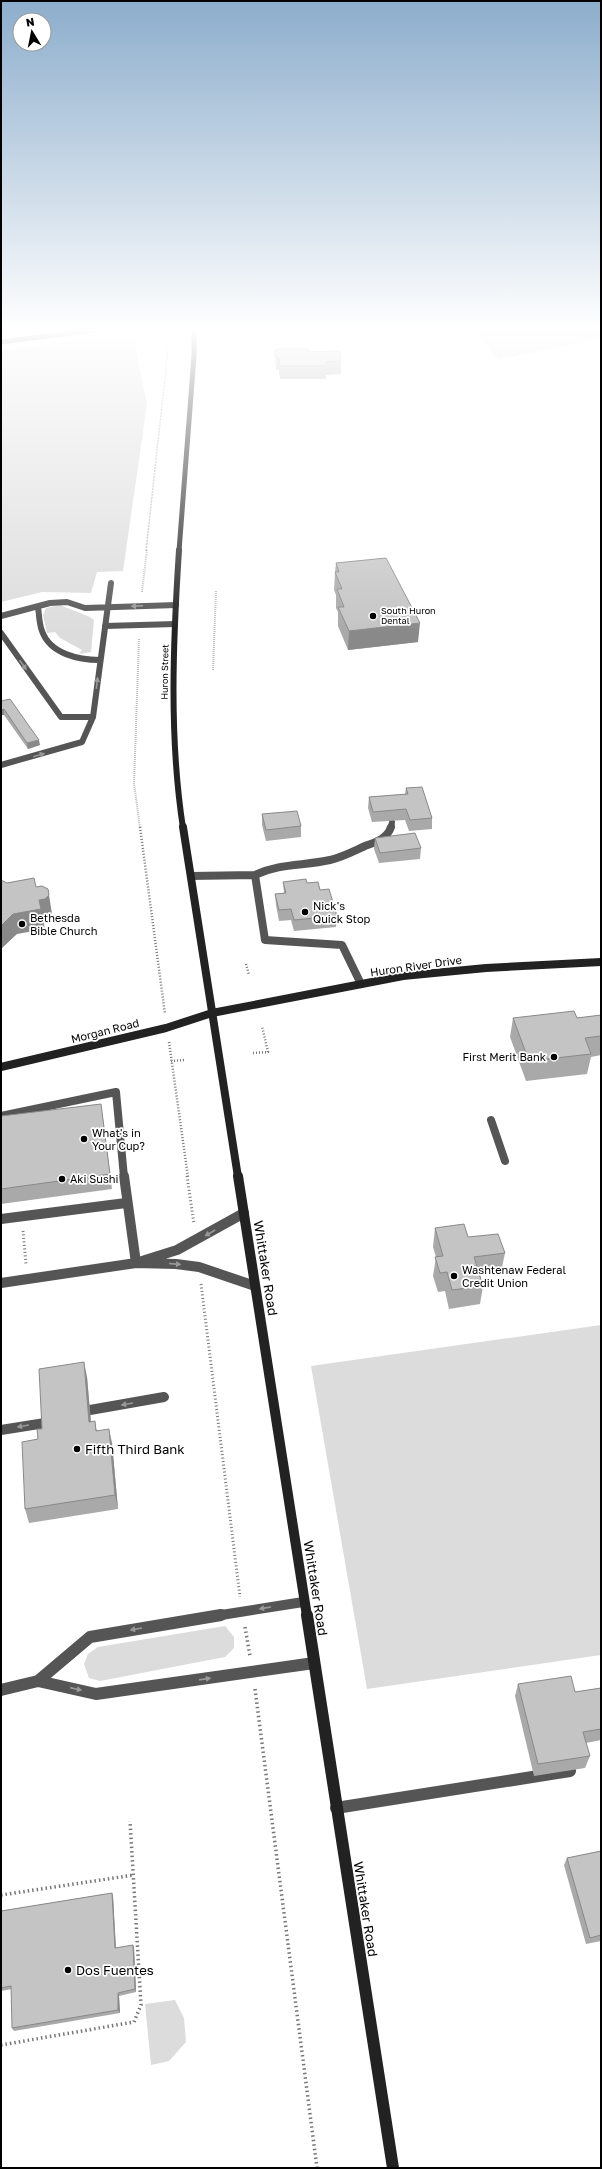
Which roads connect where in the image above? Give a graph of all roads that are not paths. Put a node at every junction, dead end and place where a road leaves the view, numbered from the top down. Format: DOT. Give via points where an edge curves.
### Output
graph roads {
  1 [pos="189,431"];
  2 [pos="111,583"];
  3 [pos="176,605"];
  4 [pos="38,606"];
  5 [pos="107,607"];
  6 [pos="1,616"];
  7 [pos="175,624"];
  8 [pos="105,626"];
  9 [pos="1,633"];
  10 [pos="100,660"];
  11 [pos="93,717"];
  12 [pos="1,765"];
  13 [pos="392,822"];
  14 [pos="255,875"];
  15 [pos="191,876"];
  16 [pos="601,962"];
  17 [pos="361,984"];
  18 [pos="212,1013"];
  19 [pos="1,1067"];
  20 [pos="1,1116"];
  21 [pos="491,1120"];
  22 [pos="505,1161"];
  23 [pos="126,1203"];
  24 [pos="244,1213"];
  25 [pos="1,1219"];
  26 [pos="136,1263"];
  27 [pos="1,1282"];
  28 [pos="255,1286"];
  29 [pos="164,1397"];
  30 [pos="90,1410"];
  31 [pos="45,1423"];
  32 [pos="1,1430"];
  33 [pos="303,1602"];
  34 [pos="314,1663"];
  35 [pos="38,1681"];
  36 [pos="1,1690"];
  37 [pos="570,1771"];
  38 [pos="336,1808"];
  39 [pos="393,2168"];
  1 -- 3 [label="main road, Huron Street"];
  2 -- 5 [label="lane"];
  3 -- 5 [label="lane, one-way"];
  3 -- 7 [label="main road, Huron Street"];
  4 -- 5 [label="lane" via="67,602 85,608"];
  4 -- 6 [label="lane"];
  4 -- 10 [label="lane" via="43,633 50,643 74,658"];
  5 -- 8 [label="lane"];
  7 -- 8 [label="lane"];
  7 -- 15 [label="main road, Huron Street" via="174,726 179,800"];
  8 -- 10 [label="lane"];
  9 -- 11 [label="lane, one-way" via="61,716"];
  11 -- 10 [label="lane, one-way"];
  12 -- 11 [label="lane, one-way" via="82,742"];
  13 -- 14 [label="lane" via="391,830 385,839 346,855 313,863 279,865"];
  14 -- 15 [label="lane"];
  14 -- 17 [label="lane" via="265,940 342,945"];
  15 -- 18 [label="main road, Huron Street"];
  16 -- 17 [label="main road, Huron River Drive" via="476,969 403,976"];
  17 -- 18 [label="main road, Huron River Drive"];
  18 -- 19 [label="main road, Morgan Road" via="166,1028"];
  18 -- 24 [label="main road, Whittaker Road"];
  20 -- 23 [label="lane" via="116,1092"];
  21 -- 22 [label="lane"];
  23 -- 25 [label="lane"];
  23 -- 26 [label="lane"];
  24 -- 26 [label="lane, one-way" via="177,1250"];
  24 -- 28 [label="main road, Whittaker Road"];
  26 -- 27 [label="lane"];
  26 -- 28 [label="lane, one-way" via="199,1267"];
  28 -- 33 [label="main road, Whittaker Road"];
  29 -- 30 [label="lane, one-way"];
  31 -- 32 [label="lane, one-way"];
  33 -- 34 [label="main road, Whittaker Road"];
  33 -- 35 [label="lane, one-way" via="90,1637"];
  35 -- 34 [label="lane, one-way" via="96,1694"];
  34 -- 38 [label="main road, Whittaker Road"];
  35 -- 36 [label="lane"];
  37 -- 38 [label="lane"];
  38 -- 39 [label="main road, Whittaker Road"];
}
